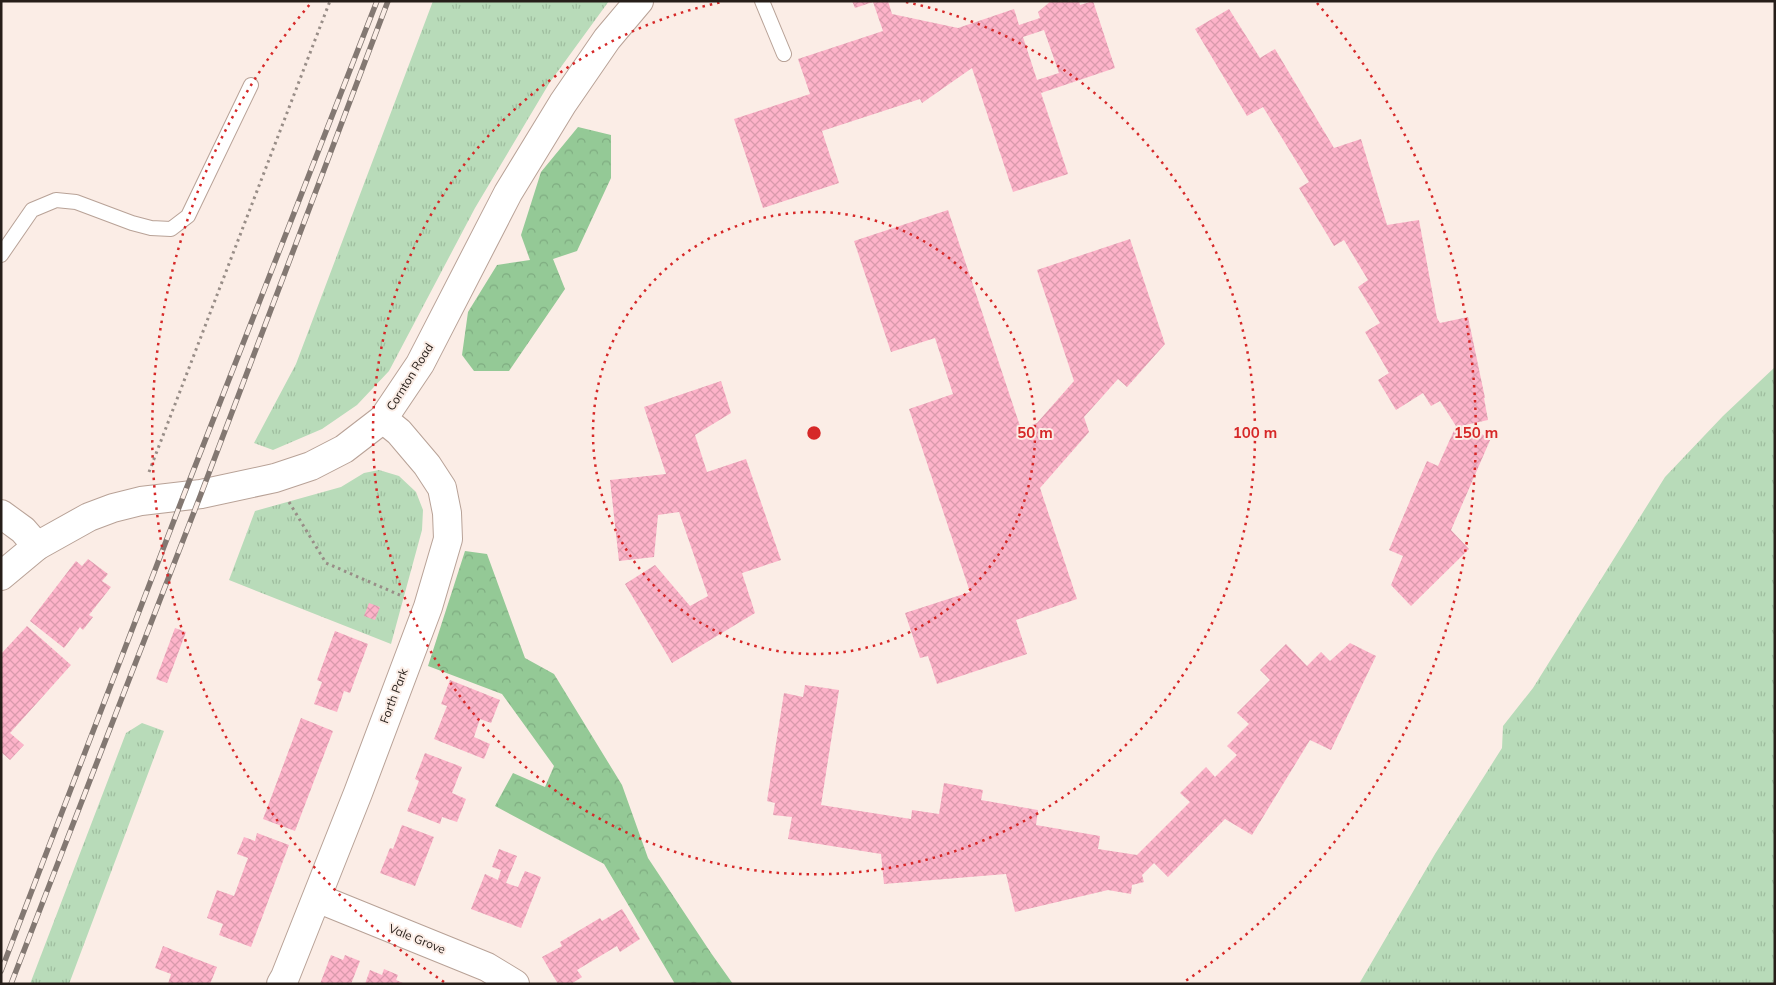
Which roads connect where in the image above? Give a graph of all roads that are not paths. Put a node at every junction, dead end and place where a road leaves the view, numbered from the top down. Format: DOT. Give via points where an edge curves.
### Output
graph roads {
  1 [pos="638,1"];
  2 [pos="762,1"];
  3 [pos="784,54"];
  4 [pos="251,85"];
  5 [pos="1,255"];
  6 [pos="383,418"];
  7 [pos="1,514"];
  8 [pos="37,546"];
  9 [pos="1,576"];
  10 [pos="317,898"];
  11 [pos="281,984"];
  12 [pos="516,984"];
  1 -- 6 [label="main road, Cornton Road" via="563,103 508,193 420,364"];
  2 -- 3 [label="lane"];
  4 -- 5 [label="lane" via="188,216 171,229 151,228 76,202 56,200 32,210"];
  6 -- 8 [label="main road, Cornton Road" via="344,449 311,466 275,478 201,494 141,501 113,508 89,517"];
  6 -- 10 [label="main road, Forth Park" via="427,465 442,488 448,540 428,607"];
  7 -- 8 [label="main road" via="23,530"];
  8 -- 9 [label="main road, Cornton Road"];
  10 -- 11 [label="main road, Forth Park"];
  10 -- 12 [label="main road, Vale Grove" via="487,967"];
}
